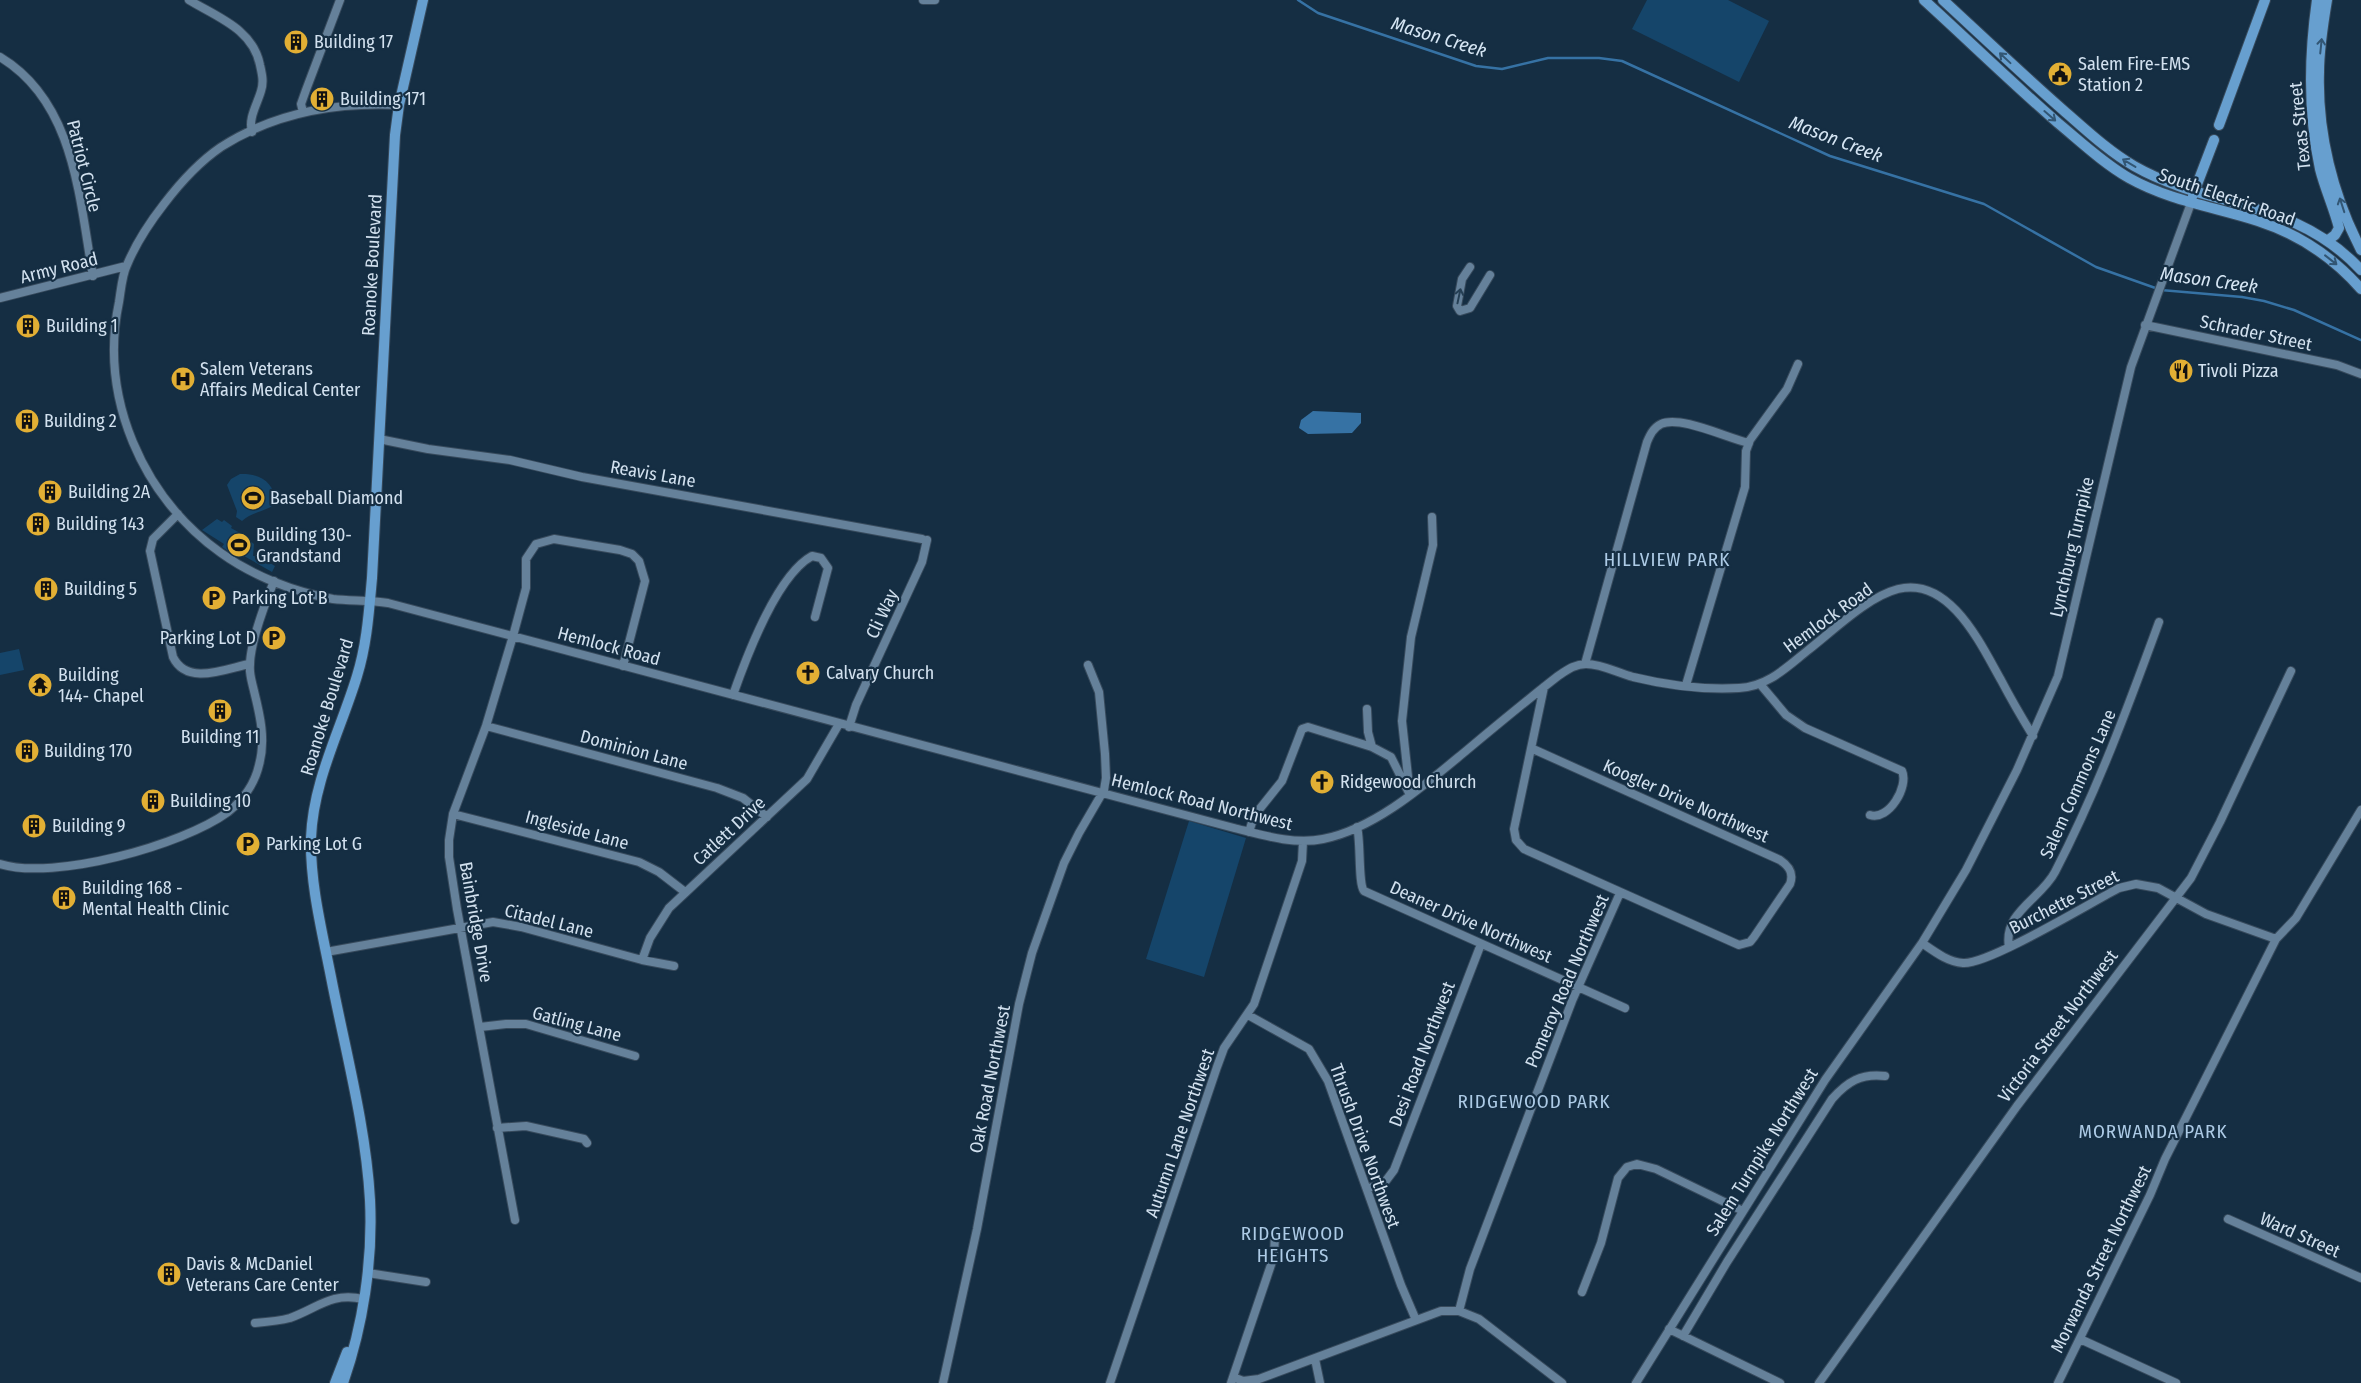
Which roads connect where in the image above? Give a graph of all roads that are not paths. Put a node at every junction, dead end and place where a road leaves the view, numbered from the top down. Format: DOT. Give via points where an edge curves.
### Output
graph roads {
  1 [pos="189,0"];
  2 [pos="340,0"];
  3 [pos="423,0"];
  4 [pos="923,0"];
  5 [pos="935,0"];
  6 [pos="1924,0"];
  7 [pos="1943,0"];
  8 [pos="2265,0"];
  9 [pos="2317,0"];
  10 [pos="2327,0"];
  11 [pos="0,57"];
  12 [pos="399,105"];
  13 [pos="303,112"];
  14 [pos="2219,125"];
  15 [pos="252,132"];
  16 [pos="2214,140"];
  17 [pos="2195,190"];
  18 [pos="2190,203"];
  19 [pos="2327,241"];
  20 [pos="2361,250"];
  21 [pos="126,266"];
  22 [pos="1470,267"];
  23 [pos="2361,270"];
  24 [pos="1490,275"];
  25 [pos="93,276"];
  26 [pos="2361,289"];
  27 [pos="0,298"];
  28 [pos="2145,325"];
  29 [pos="1798,364"];
  30 [pos="2361,374"];
  31 [pos="379,439"];
  32 [pos="1749,443"];
  33 [pos="178,514"];
  34 [pos="1432,517"];
  35 [pos="925,540"];
  36 [pos="274,581"];
  37 [pos="370,600"];
  38 [pos="815,616"];
  39 [pos="2160,622"];
  40 [pos="513,636"];
  41 [pos="250,664"];
  42 [pos="1585,664"];
  43 [pos="1088,665"];
  44 [pos="623,666"];
  45 [pos="2291,671"];
  46 [pos="1760,684"];
  47 [pos="1686,685"];
  48 [pos="1544,687"];
  49 [pos="733,695"];
  50 [pos="1366,709"];
  51 [pos="839,724"];
  52 [pos="486,726"];
  53 [pos="849,727"];
  54 [pos="2033,736"];
  55 [pos="1372,747"];
  56 [pos="1532,749"];
  57 [pos="1103,792"];
  58 [pos="1410,795"];
  59 [pos="2361,810"];
  60 [pos="454,814"];
  61 [pos="1870,815"];
  62 [pos="767,817"];
  63 [pos="1357,827"];
  64 [pos="1249,832"];
  65 [pos="1302,841"];
  66 [pos="0,864"];
  67 [pos="685,892"];
  68 [pos="1620,893"];
  69 [pos="2176,899"];
  70 [pos="461,926"];
  71 [pos="2276,939"];
  72 [pos="1922,943"];
  73 [pos="1481,944"];
  74 [pos="2008,947"];
  75 [pos="326,952"];
  76 [pos="642,960"];
  77 [pos="674,966"];
  78 [pos="1579,988"];
  79 [pos="1625,1008"];
  80 [pos="1248,1016"];
  81 [pos="480,1027"];
  82 [pos="635,1056"];
  83 [pos="1884,1076"];
  84 [pos="497,1128"];
  85 [pos="587,1143"];
  86 [pos="1366,1189"];
  87 [pos="1743,1212"];
  88 [pos="2228,1219"];
  89 [pos="515,1220"];
  90 [pos="1275,1234"];
  91 [pos="368,1273"];
  92 [pos="2361,1278"];
  93 [pos="426,1282"];
  94 [pos="1582,1292"];
  95 [pos="363,1300"];
  96 [pos="1458,1311"];
  97 [pos="1416,1320"];
  98 [pos="255,1323"];
  99 [pos="1669,1329"];
  100 [pos="355,1335"];
  101 [pos="1683,1336"];
  102 [pos="2080,1339"];
  103 [pos="1316,1359"];
  104 [pos="1232,1380"];
  105 [pos="335,1383"];
  106 [pos="343,1383"];
  107 [pos="943,1383"];
  108 [pos="1110,1383"];
  109 [pos="1320,1383"];
  110 [pos="1562,1383"];
  111 [pos="1636,1383"];
  112 [pos="1780,1383"];
  113 [pos="1819,1383"];
  114 [pos="2058,1383"];
  115 [pos="2176,1383"];
  1 -- 15 [label="street" via="237,28 255,48 263,83 250,123"];
  2 -- 13 [label="street" via="306,90"];
  3 -- 12 [label="main road, Roanoke Boulevard"];
  4 -- 5 [label="street"];
  6 -- 18 [label="main road, South Electric Road, one-way" via="2014,85 2106,163 2149,188"];
  17 -- 7 [label="main road, South Electric Road, one-way" via="2148,174 2119,157"];
  8 -- 14 [label="main road"];
  9 -- 19 [label="main road, Texas Street" via="2311,64 2313,123 2320,169 2339,228"];
  20 -- 10 [label="main road, Texas Street, one-way" via="2342,207 2322,130 2319,72"];
  11 -- 25 [label="street, Patriot Circle" via="33,84 56,115 73,166"];
  12 -- 13 [label="street, Hemlock Road" via="353,105"];
  12 -- 31 [label="main road, Roanoke Boulevard" via="392,178"];
  13 -- 15 [label="street, Hemlock Road"];
  15 -- 21 [label="street, Hemlock Road" via="221,148 177,187"];
  16 -- 17 [label="main road, Lynchburg Turnpike"];
  17 -- 18 [label="main road, Lynchburg Turnpike"];
  17 -- 19 [label="main road, South Electric Road" via="2286,217"];
  18 -- 26 [label="main road, South Electric Road, one-way" via="2257,221 2297,237 2332,260"];
  18 -- 28 [label="street, Lynchburg Turnpike"];
  19 -- 23 [label="main road, South Electric Road"];
  21 -- 25 [label="street, Army Road"];
  21 -- 33 [label="street, Hemlock Road" via="116,313 114,372 125,425 164,498"];
  24 -- 22 [label="street, one-way" via="1470,308 1460,311 1457,306 1462,279"];
  25 -- 27 [label="street, Army Road"];
  28 -- 30 [label="street, Schrader Street" via="2338,365"];
  28 -- 54 [label="street, Lynchburg Turnpike" via="2126,386 2067,642"];
  29 -- 32 [label="street" via="1787,389"];
  31 -- 35 [label="street, Reavis Lane" via="510,460 582,477"];
  31 -- 37 [label="main road, Roanoke Boulevard"];
  32 -- 42 [label="street" via="1678,422 1662,424 1654,430 1647,442"];
  32 -- 47 [label="street" via="1745,457 1745,487"];
  33 -- 36 [label="street, Hemlock Road" via="222,554"];
  33 -- 41 [label="street" via="153,539 150,551 173,657 180,668 193,674"];
  34 -- 58 [label="street" via="1434,545 1411,637 1402,721"];
  35 -- 53 [label="street, Cli Way" via="922,562"];
  36 -- 37 [label="street, Hemlock Road" via="301,592 335,599"];
  36 -- 41 [label="street"];
  37 -- 40 [label="street, Hemlock Road"];
  37 -- 75 [label="main road, Roanoke Boulevard" via="358,674 322,776 313,818 313,876"];
  38 -- 49 [label="street" via="828,568 822,558 812,556 795,570 764,620"];
  39 -- 74 [label="street, Salem Commons Lane" via="2108,760 2087,806 2052,878 2024,905 2010,927"];
  40 -- 44 [label="street, Hemlock Road"];
  40 -- 44 [label="street, Bainbridge Drive" via="526,588 526,559 536,544 554,539 626,551 639,562 645,581"];
  40 -- 52 [label="street, Bainbridge Drive"];
  41 -- 66 [label="street" via="262,729 262,754 247,791 229,811 198,829 116,857 38,868"];
  42 -- 47 [label="street" via="1653,681"];
  42 -- 48 [label="street, Hemlock Road Northwest" via="1568,669"];
  43 -- 57 [label="street" via="1099,692 1106,778"];
  44 -- 49 [label="street, Hemlock Road"];
  45 -- 69 [label="street, Victoria Street Northwest" via="2201,861"];
  46 -- 47 [label="street, Hemlock Road" via="1749,688"];
  46 -- 54 [label="street, Hemlock Road" via="1881,596 1905,588 1923,589 1951,606 1972,629"];
  46 -- 61 [label="street" via="1786,715 1805,728 1902,771 1903,783 1887,813 1878,817"];
  48 -- 56 [label="street, Pomeroy Road Northwest"];
  48 -- 58 [label="street, Hemlock Road Northwest"];
  49 -- 51 [label="street, Hemlock Road"];
  50 -- 55 [label="street"];
  51 -- 53 [label="street, Hemlock Road Northwest"];
  51 -- 62 [label="street, Catlett Drive" via="807,779"];
  52 -- 60 [label="street, Bainbridge Drive"];
  52 -- 62 [label="street, Dominion Lane" via="717,788 743,798"];
  53 -- 57 [label="street, Hemlock Road Northwest"];
  54 -- 72 [label="street, Lynchburg Turnpike" via="1966,870"];
  55 -- 58 [label="street" via="1391,757"];
  55 -- 64 [label="street" via="1308,727 1302,729 1282,781 1254,816"];
  56 -- 68 [label="street, Pomeroy Road Northwest" via="1514,829 1516,840 1524,849"];
  56 -- 68 [label="street, Koogler Drive Northwest" via="1786,864 1792,879 1750,942 1739,945"];
  57 -- 64 [label="street, Hemlock Road Northwest"];
  57 -- 107 [label="street, Oak Road Northwest" via="1064,863 1032,953"];
  58 -- 63 [label="street, Hemlock Road Northwest"];
  59 -- 71 [label="street, Morwanda Street Northwest" via="2296,918"];
  60 -- 67 [label="street, Ingleside Lane" via="639,862 659,872"];
  60 -- 70 [label="street, Bainbridge Drive" via="448,851"];
  62 -- 67 [label="street, Catlett Drive"];
  63 -- 65 [label="street, Hemlock Road Northwest" via="1324,839"];
  63 -- 73 [label="street, Deaner Drive Northwest" via="1360,884 1364,891"];
  64 -- 65 [label="street, Hemlock Road Northwest"];
  65 -- 80 [label="street, Autumn Lane Northwest" via="1302,861"];
  67 -- 76 [label="street, Catlett Drive" via="658,922"];
  68 -- 78 [label="street, Pomeroy Road Northwest"];
  69 -- 71 [label="street, Burchette Street" via="2206,914"];
  69 -- 74 [label="street, Burchette Street" via="2158,888 2127,885"];
  69 -- 113 [label="street, Victoria Street Northwest" via="2012,1113"];
  70 -- 75 [label="street, Citadel Lane"];
  70 -- 76 [label="street, Citadel Lane" via="508,924"];
  70 -- 81 [label="street, Bainbridge Drive"];
  71 -- 102 [label="street, Morwanda Street Northwest" via="2165,1159"];
  72 -- 74 [label="street, Burchette Street" via="1943,957 1962,963 1976,962"];
  72 -- 87 [label="street, Salem Turnpike Northwest" via="1838,1060"];
  73 -- 78 [label="street, Deaner Drive Northwest"];
  73 -- 86 [label="street, Desi Road Northwest" via="1394,1170 1385,1182"];
  75 -- 91 [label="main road, Roanoke Boulevard" via="368,1177"];
  76 -- 77 [label="street, Citadel Lane"];
  78 -- 79 [label="street, Deaner Drive Northwest"];
  78 -- 96 [label="street, Pomeroy Road Northwest" via="1470,1269"];
  80 -- 86 [label="street, Thrush Drive Northwest" via="1302,1043 1314,1055 1328,1081"];
  80 -- 108 [label="street, Autumn Lane Northwest" via="1229,1040 1217,1067"];
  81 -- 82 [label="street, Gatling Lane" via="526,1024"];
  81 -- 84 [label="street, Bainbridge Drive"];
  83 -- 101 [label="street" via="1855,1079 1832,1099"];
  84 -- 85 [label="street" via="526,1126"];
  84 -- 89 [label="street, Bainbridge Drive"];
  86 -- 97 [label="street, Thrush Drive Northwest"];
  87 -- 94 [label="street" via="1656,1169 1637,1164 1626,1167 1616,1182 1602,1244"];
  87 -- 99 [label="street, Salem Turnpike Northwest"];
  88 -- 92 [label="street, Ward Street"];
  90 -- 104 [label="street" via="1274,1256"];
  91 -- 93 [label="street"];
  91 -- 95 [label="main road, Roanoke Boulevard"];
  95 -- 98 [label="street" via="342,1296 289,1318"];
  95 -- 100 [label="main road, Roanoke Boulevard"];
  96 -- 97 [label="street" via="1441,1311"];
  96 -- 110 [label="street" via="1479,1319"];
  97 -- 103 [label="street"];
  99 -- 101 [label="street"];
  99 -- 111 [label="street, Salem Turnpike Northwest"];
  100 -- 105 [label="main road"];
  100 -- 106 [label="main road"];
  101 -- 112 [label="street"];
  102 -- 114 [label="street, Morwanda Street Northwest"];
  102 -- 115 [label="street"];
  103 -- 104 [label="street" via="1250,1381"];
  103 -- 109 [label="street"];
}
